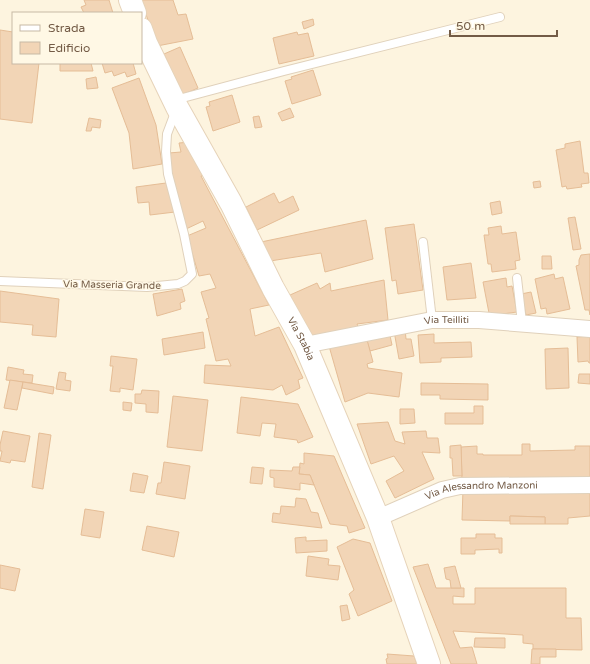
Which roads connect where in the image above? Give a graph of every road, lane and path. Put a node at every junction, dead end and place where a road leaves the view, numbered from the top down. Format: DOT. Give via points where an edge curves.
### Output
graph roads {
  1 [pos="130,0"];
  2 [pos="135,12"];
  3 [pos="500,17"];
  4 [pos="142,32"];
  5 [pos="175,104"];
  6 [pos="423,242"];
  7 [pos="517,278"];
  8 [pos="0,280"];
  9 [pos="432,320"];
  10 [pos="522,324"];
  11 [pos="590,329"];
  12 [pos="304,345"];
  13 [pos="590,485"];
  14 [pos="378,518"];
  15 [pos="429,664"];
  1 -- 2 [label="main road"];
  3 -- 5 [label="lane" via="284,71"];
  4 -- 5 [label="main road, Via Stabia"];
  5 -- 8 [label="lane, Via Masseria Grande" via="167,134 168,174 192,274 178,284 147,287"];
  5 -- 12 [label="main road, Via Stabia"];
  6 -- 9 [label="lane"];
  7 -- 10 [label="lane"];
  9 -- 10 [label="street, Via Teilliti" via="479,320"];
  9 -- 12 [label="street, Via Teilliti"];
  10 -- 11 [label="street, Via Teilliti"];
  12 -- 14 [label="main road, Via Stabia"];
  13 -- 14 [label="street, Via Alessandro Manzoni" via="460,486 442,490"];
  14 -- 15 [label="main road, Via Stabia"];
}
